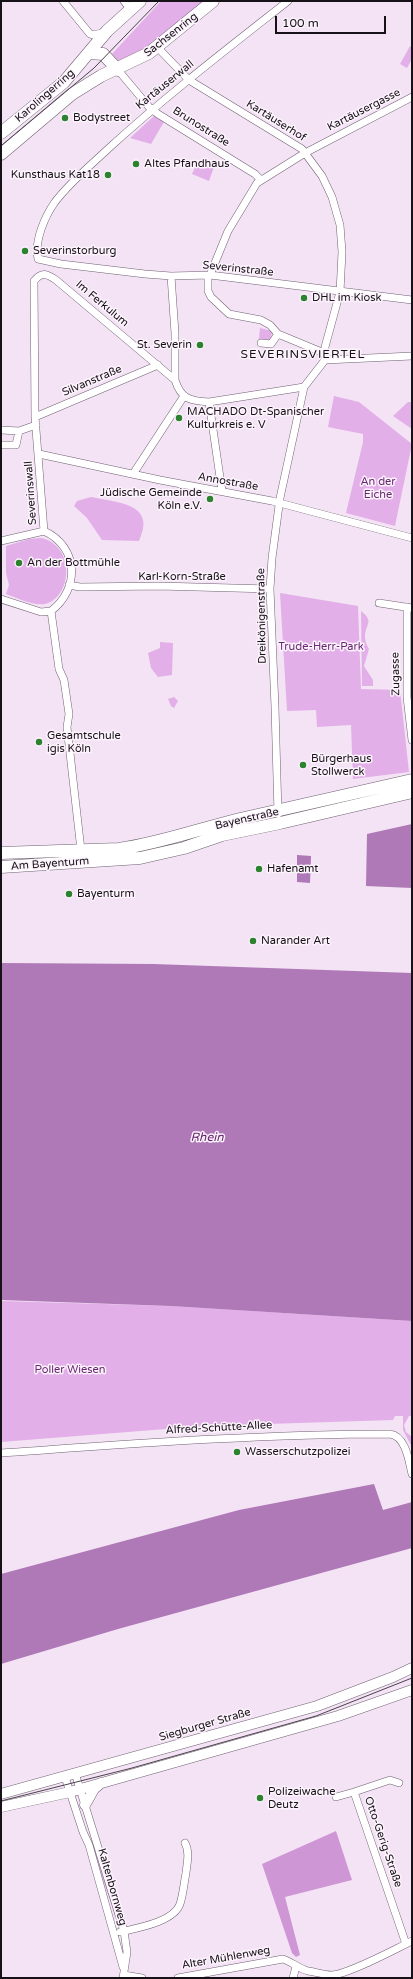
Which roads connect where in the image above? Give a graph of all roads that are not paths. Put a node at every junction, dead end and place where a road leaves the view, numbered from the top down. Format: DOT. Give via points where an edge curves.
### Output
graph roads {
  1 [pos="63,1"];
  2 [pos="140,1"];
  3 [pos="213,1"];
  4 [pos="288,1"];
  5 [pos="127,5"];
  6 [pos="105,35"];
  7 [pos="157,47"];
  8 [pos="90,53"];
  9 [pos="118,70"];
  10 [pos="104,75"];
  11 [pos="188,80"];
  12 [pos="412,97"];
  13 [pos="152,109"];
  14 [pos="1,133"];
  15 [pos="305,153"];
  16 [pos="1,154"];
  17 [pos="261,180"];
  18 [pos="38,259"];
  19 [pos="209,275"];
  20 [pos="171,276"];
  21 [pos="34,280"];
  22 [pos="340,292"];
  23 [pos="412,300"];
  24 [pos="278,334"];
  25 [pos="261,343"];
  26 [pos="412,356"];
  27 [pos="324,357"];
  28 [pos="158,365"];
  29 [pos="175,380"];
  30 [pos="304,387"];
  31 [pos="184,396"];
  32 [pos="209,402"];
  33 [pos="36,421"];
  34 [pos="1,430"];
  35 [pos="18,431"];
  36 [pos="1,445"];
  37 [pos="39,454"];
  38 [pos="132,474"];
  39 [pos="222,491"];
  40 [pos="279,503"];
  41 [pos="44,531"];
  42 [pos="412,538"];
  43 [pos="1,541"];
  44 [pos="69,586"];
  45 [pos="270,589"];
  46 [pos="1,599"];
  47 [pos="379,603"];
  48 [pos="410,608"];
  49 [pos="50,611"];
  50 [pos="412,740"];
  51 [pos="412,780"];
  52 [pos="412,792"];
  53 [pos="279,818"];
  54 [pos="81,850"];
  55 [pos="51,851"];
  56 [pos="1,852"];
  57 [pos="99,860"];
  58 [pos="52,864"];
  59 [pos="1,867"];
  60 [pos="1,1453"];
  61 [pos="412,1473"];
  62 [pos="412,1668"];
  63 [pos="412,1690"];
  64 [pos="75,1773"];
  65 [pos="65,1777"];
  66 [pos="101,1783"];
  67 [pos="399,1783"];
  68 [pos="80,1788"];
  69 [pos="70,1792"];
  70 [pos="354,1792"];
  71 [pos="1,1794"];
  72 [pos="336,1797"];
  73 [pos="85,1805"];
  74 [pos="1,1808"];
  75 [pos="185,1843"];
  76 [pos="93,1844"];
  77 [pos="124,1932"];
  78 [pos="114,1934"];
  79 [pos="409,1943"];
  80 [pos="296,1967"];
  81 [pos="124,1975"];
  82 [pos="142,1978"];
  83 [pos="178,1978"];
  84 [pos="293,1978"];
  1 -- 6 [label="street" via="90,34"];
  2 -- 5 [label="main road"];
  3 -- 7 [label="main road, Sachsenring"];
  4 -- 11 [label="street, Kartäuserwall"];
  5 -- 6 [label="main road"];
  6 -- 8 [label="main road, Karolingerring"];
  7 -- 9 [label="main road, Sachsenring" via="139,60"];
  7 -- 11 [label="street, Kartäuserhof"];
  8 -- 9 [label="main road" via="103,54"];
  8 -- 14 [label="main road, Karolingerring" via="64,82"];
  9 -- 10 [label="main road, Sachsenring"];
  9 -- 13 [label="street, Brunostraße"];
  10 -- 16 [label="main road, Karolingerring" via="72,94"];
  11 -- 13 [label="street, Kartäuserwall"];
  11 -- 15 [label="street, Kartäuserhof"];
  12 -- 15 [label="street, Kartäusergasse"];
  13 -- 17 [label="street, Brunostraße"];
  13 -- 18 [label="street, Kartäuserwall" via="70,184 55,202 41,229"];
  15 -- 17 [label="street, Kartäusergasse"];
  15 -- 22 [label="street, Kartäuserhof" via="322,176 332,197 340,225"];
  17 -- 19 [label="street, Kartäusergasse" via="252,189 228,231"];
  18 -- 20 [label="street, Severinstraße" via="61,264"];
  19 -- 20 [label="street, Severinstraße"];
  19 -- 22 [label="street, Severinstraße"];
  19 -- 24 [label="street" via="208,291 220,308 229,314 261,320"];
  20 -- 29 [label="street"];
  21 -- 28 [label="street, Im Ferkulum" via="43,274 56,280"];
  21 -- 33 [label="street, Severinswall"];
  22 -- 23 [label="street, Severinstraße"];
  22 -- 27 [label="street, Kartäuserhof"];
  24 -- 25 [label="street" via="271,344"];
  24 -- 27 [label="street"];
  26 -- 27 [label="street"];
  27 -- 30 [label="street"];
  28 -- 29 [label="street, Im Ferkulum"];
  28 -- 33 [label="street, Silvanstraße"];
  29 -- 31 [label="street, Im Ferkulum" via="178,390"];
  30 -- 32 [label="street"];
  30 -- 40 [label="street, Dreikönigenstraße"];
  31 -- 32 [label="street" via="195,401"];
  31 -- 38 [label="street"];
  32 -- 39 [label="street"];
  33 -- 35 [label="street, Silvanstraße"];
  33 -- 37 [label="street, Severinswall"];
  34 -- 35 [label="street"];
  35 -- 36 [label="street" via="16,445"];
  37 -- 38 [label="street, Annostraße"];
  37 -- 41 [label="street, Severinswall"];
  38 -- 39 [label="street, Annostraße"];
  39 -- 40 [label="street, Annostraße"];
  40 -- 42 [label="street, Annostraße"];
  40 -- 45 [label="street, Dreikönigenstraße"];
  41 -- 43 [label="street"];
  41 -- 44 [label="street, Severinswall" via="56,537 66,549 71,565"];
  44 -- 45 [label="street, Karl-Korn-Straße"];
  44 -- 49 [label="street, Severinswall" via="63,601"];
  45 -- 53 [label="street, Dreikönigenstraße"];
  46 -- 49 [label="street" via="41,612"];
  47 -- 48 [label="street"];
  48 -- 50 [label="street, Zugasse" via="407,697"];
  49 -- 54 [label="street" via="69,714 67,728"];
  51 -- 53 [label="main road, Bayenstraße"];
  52 -- 53 [label="main road, Bayenstraße"];
  53 -- 54 [label="main road, Bayenstraße" via="240,820 186,836 137,846"];
  53 -- 57 [label="main road, Bayenstraße" via="165,853 140,858"];
  54 -- 55 [label="main road, Am Bayenturm"];
  55 -- 56 [label="main road, Am Bayenturm"];
  55 -- 58 [label="main road" via="47,858"];
  57 -- 58 [label="main road, Am Bayenturm"];
  58 -- 59 [label="main road, Am Bayenturm"];
  60 -- 61 [label="street, Alfred-Schütte-Allee" via="302,1434 390,1434 397,1436 401,1441"];
  62 -- 64 [label="main road, Siegburger Straße" via="317,1706"];
  63 -- 66 [label="main road" via="338,1716"];
  64 -- 65 [label="main road, Siegburger Straße"];
  64 -- 68 [label="street, Kaltenbornweg"];
  65 -- 69 [label="street, Kaltenbornweg"];
  65 -- 71 [label="main road, Siegburger Straße"];
  66 -- 68 [label="main road"];
  66 -- 73 [label="main road" via="94,1789"];
  67 -- 70 [label="street, Otto-Gerig-Straße" via="390,1780"];
  68 -- 69 [label="main road"];
  68 -- 73 [label="street, Kaltenbornweg"];
  69 -- 74 [label="main road"];
  69 -- 76 [label="street, Kaltenbornweg" via="83,1832"];
  70 -- 72 [label="street, Otto-Gerig-Straße"];
  70 -- 79 [label="street, Otto-Gerig-Straße"];
  73 -- 76 [label="street, Kaltenbornweg"];
  75 -- 77 [label="street, Kaltenbornweg" via="188,1848 188,1861 180,1905 175,1913 165,1919"];
  76 -- 77 [label="street, Kaltenbornweg"];
  76 -- 78 [label="street, Kaltenbornweg"];
  77 -- 78 [label="street, Kaltenbornweg"];
  77 -- 81 [label="street, Kaltenbornweg" via="127,1952"];
  78 -- 81 [label="street, Kaltenbornweg"];
  79 -- 80 [label="street, Alter Mühlenweg" via="333,1975"];
  80 -- 83 [label="street, Alter Mühlenweg" via="283,1959"];
  80 -- 84 [label="street"];
  81 -- 82 [label="street"];
}
